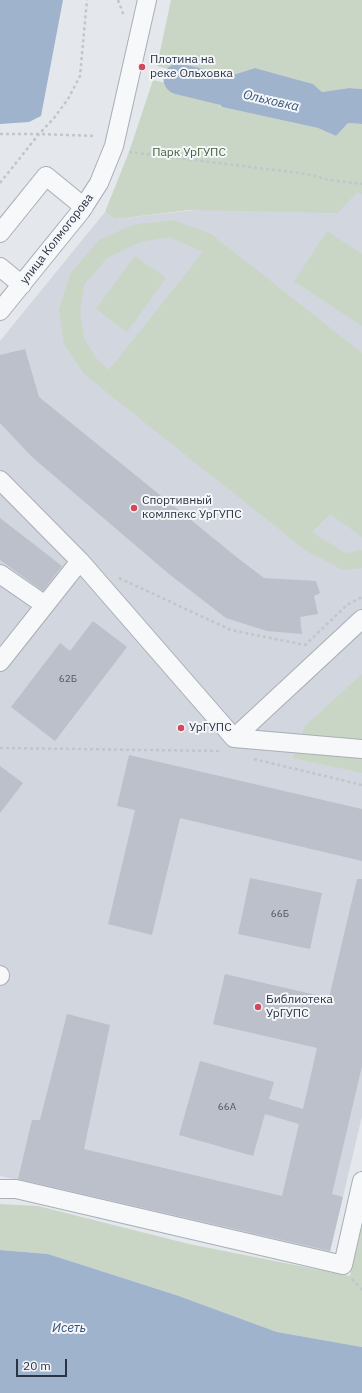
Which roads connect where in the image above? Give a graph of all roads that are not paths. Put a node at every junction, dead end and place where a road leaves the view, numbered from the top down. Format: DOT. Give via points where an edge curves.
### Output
graph roads {
  1 [pos="147,0"];
  2 [pos="84,206"];
  3 [pos="0,233"];
  4 [pos="0,267"];
  5 [pos="22,285"];
  6 [pos="0,311"];
  7 [pos="0,480"];
  8 [pos="80,560"];
  9 [pos="0,574"];
  10 [pos="45,605"];
  11 [pos="362,619"];
  12 [pos="0,662"];
  13 [pos="232,745"];
  14 [pos="362,750"];
  15 [pos="362,1181"];
  16 [pos="0,1189"];
  1 -- 2 [label="street, улица Колмогорова" via="114,146 99,183"];
  2 -- 3 [label="street" via="46,176"];
  2 -- 5 [label="street, улица Колмогорова"];
  4 -- 5 [label="street"];
  5 -- 6 [label="street, улица Колмогорова"];
  7 -- 8 [label="street"];
  8 -- 10 [label="street"];
  8 -- 13 [label="street"];
  9 -- 10 [label="street"];
  10 -- 12 [label="street"];
  11 -- 13 [label="street"];
  13 -- 14 [label="street"];
  15 -- 16 [label="street" via="343,1265 16,1188"];
}
